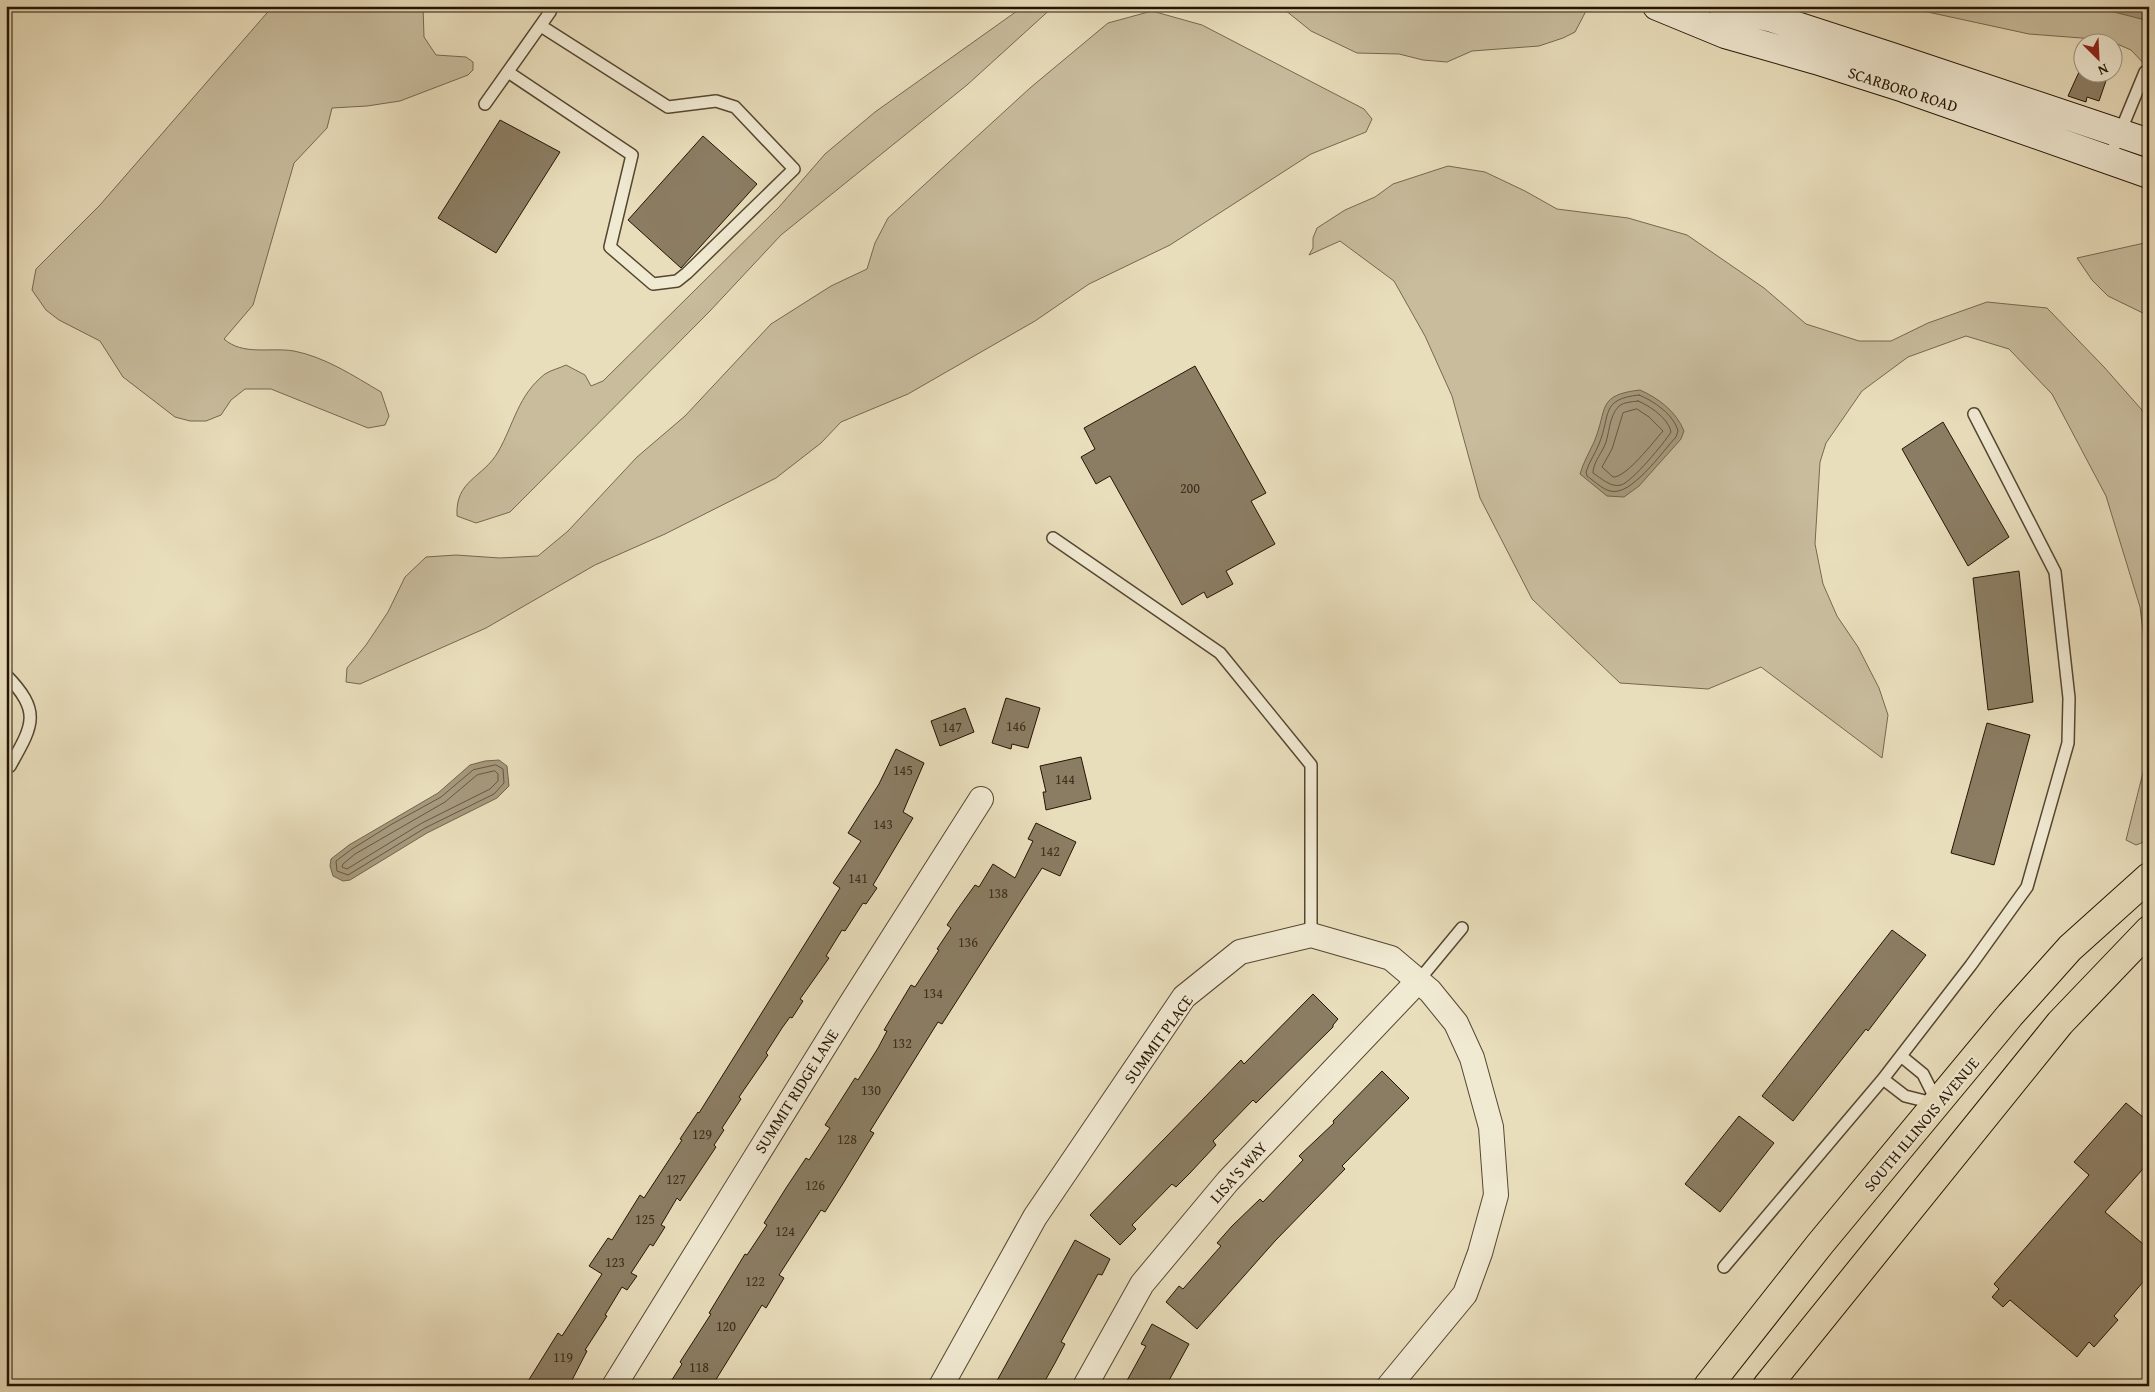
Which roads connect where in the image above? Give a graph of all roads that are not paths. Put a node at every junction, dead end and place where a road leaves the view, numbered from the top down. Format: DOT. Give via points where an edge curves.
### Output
graph roads {
  1 [pos="552,6"];
  2 [pos="1657,6"];
  3 [pos="1723,6"];
  4 [pos="1743,6"];
  5 [pos="1772,18"];
  6 [pos="540,26"];
  7 [pos="2149,70"];
  8 [pos="508,72"];
  9 [pos="485,104"];
  10 [pos="2120,133"];
  11 [pos="2149,143"];
  12 [pos="2109,159"];
  13 [pos="2149,174"];
  14 [pos="1974,414"];
  15 [pos="1053,538"];
  16 [pos="6,675"];
  17 [pos="10,766"];
  18 [pos="982,799"];
  19 [pos="2149,877"];
  20 [pos="1462,928"];
  21 [pos="2149,930"];
  22 [pos="1312,935"];
  23 [pos="1419,980"];
  24 [pos="1901,1056"];
  25 [pos="1883,1079"];
  26 [pos="1938,1104"];
  27 [pos="1972,1130"];
  28 [pos="1724,1267"];
  29 [pos="614,1386"];
  30 [pos="941,1386"];
  31 [pos="1085,1386"];
  32 [pos="1389,1386"];
  33 [pos="1708,1386"];
  34 [pos="1767,1386"];
  1 -- 6 [label="lane"];
  2 -- 12 [label="main road, SCARBORO ROAD" via="1725,34 1904,88"];
  3 -- 5 [label="main road, SCARBORO ROAD"];
  4 -- 5 [label="main road"];
  5 -- 10 [label="main road, SCARBORO ROAD"];
  6 -- 8 [label="lane"];
  6 -- 8 [label="lane" via="668,107 716,101 735,107 794,169 688,273 677,281 653,284 610,248 632,155"];
  7 -- 10 [label="lane" via="2144,72"];
  8 -- 9 [label="lane"];
  10 -- 11 [label="main road, SCARBORO ROAD"];
  10 -- 12 [label="lane"];
  12 -- 13 [label="main road, SCARBORO ROAD"];
  14 -- 24 [label="lane" via="2055,572 2068,698 2068,742 2027,887"];
  15 -- 22 [label="lane" via="1220,653 1311,765"];
  16 -- 17 [label="lane" via="26,700 31,720 28,733"];
  18 -- 29 [label="street, SUMMIT RIDGE LANE" via="834,1030"];
  19 -- 26 [label="highway, SOUTH ILLINOIS AVENUE" via="2070,948 2010,1015"];
  20 -- 23 [label="lane"];
  21 -- 27 [label="highway" via="2060,1022"];
  22 -- 23 [label="street, SUMMIT PLACE" via="1391,958"];
  22 -- 30 [label="street, SUMMIT PLACE" via="1240,952 1184,997 1035,1217"];
  23 -- 31 [label="street, LISA'S WAY" via="1228,1181 1142,1284"];
  23 -- 32 [label="street, SUMMIT PLACE" via="1456,1023 1472,1058 1491,1127 1496,1195 1465,1294"];
  24 -- 25 [label="lane"];
  24 -- 26 [label="lane" via="1922,1074"];
  25 -- 26 [label="lane" via="1905,1096"];
  25 -- 28 [label="lane"];
  26 -- 27 [label="highway"];
  26 -- 33 [label="highway, SOUTH ILLINOIS AVENUE" via="1820,1244"];
  27 -- 34 [label="highway"];
}
